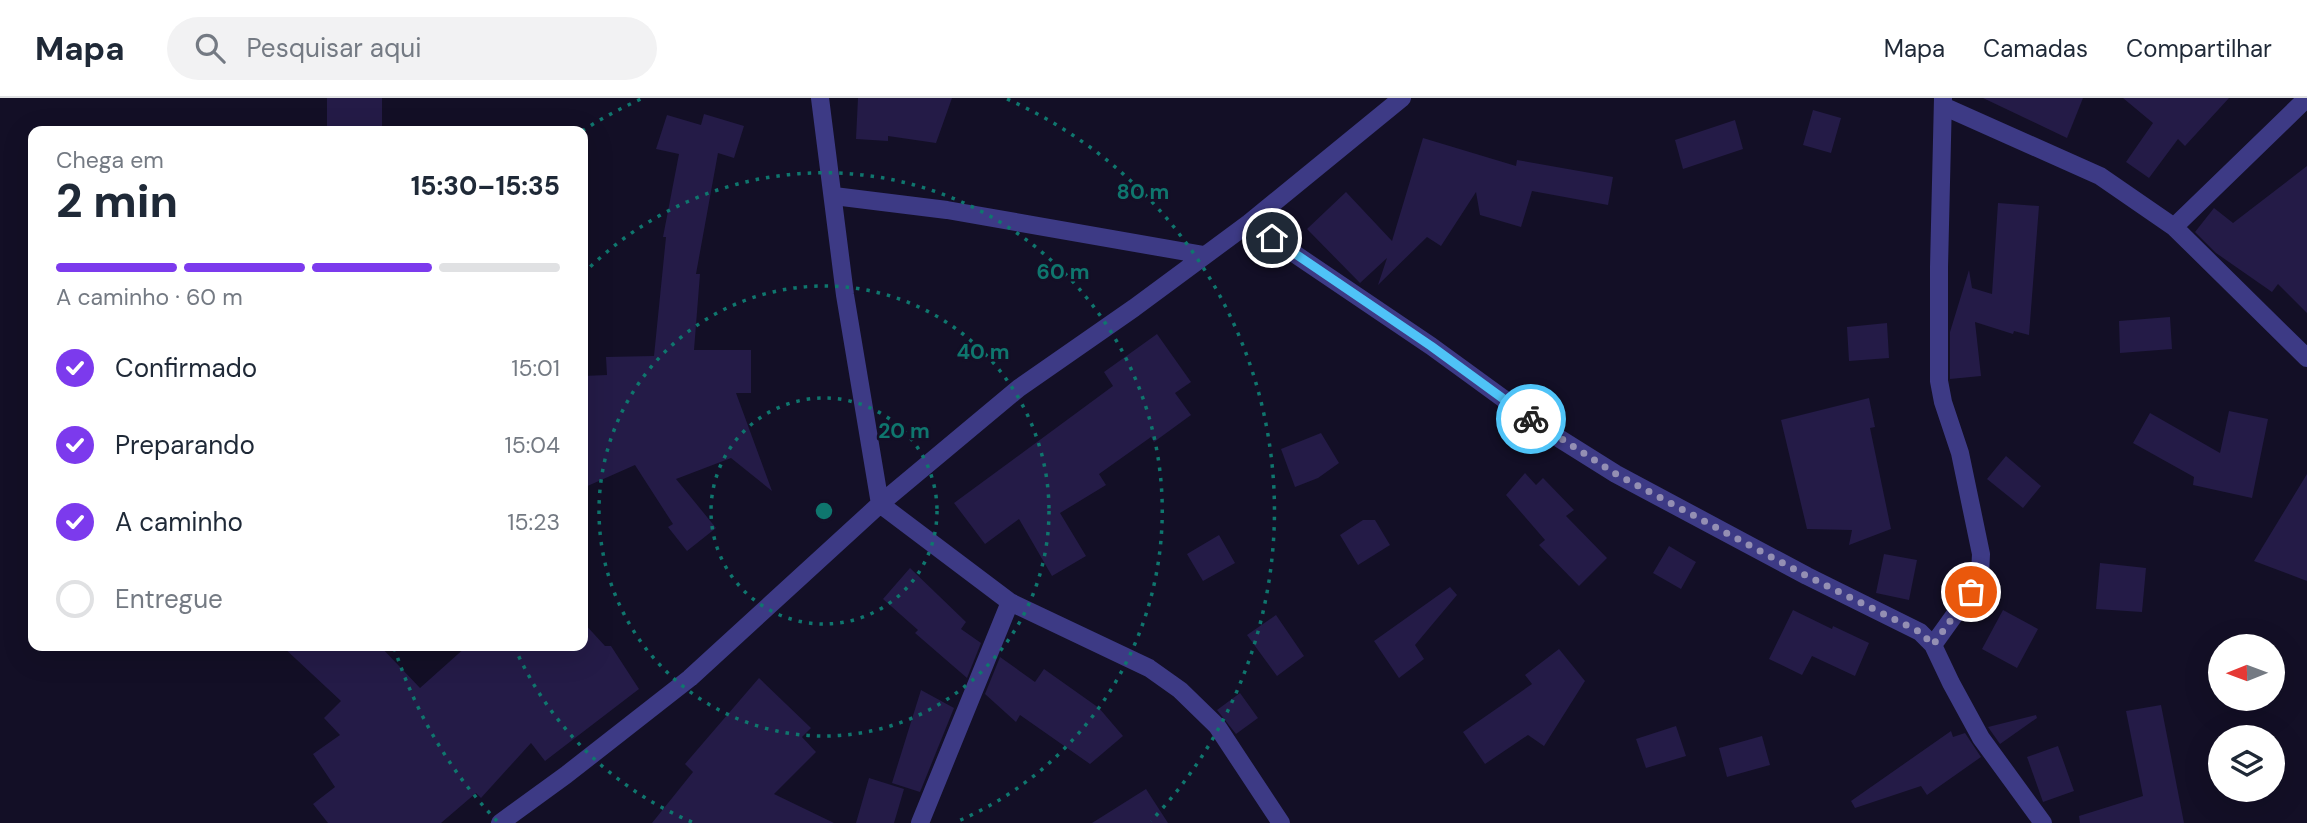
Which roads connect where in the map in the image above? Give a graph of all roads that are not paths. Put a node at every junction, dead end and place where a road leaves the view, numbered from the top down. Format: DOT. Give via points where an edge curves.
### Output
graph roads {
  1 [pos="820,98"];
  2 [pos="1402,98"];
  3 [pos="2307,99"];
  4 [pos="1943,102"];
  5 [pos="834,196"];
  6 [pos="1249,223"];
  7 [pos="2174,227"];
  8 [pos="1205,255"];
  9 [pos="2307,358"];
  10 [pos="880,504"];
  11 [pos="1010,602"];
  12 [pos="1933,645"];
  13 [pos="500,823"];
  14 [pos="920,823"];
  15 [pos="1282,823"];
  16 [pos="2043,823"];
  1 -- 5 [label="street"];
  2 -- 6 [label="street"];
  3 -- 7 [label="street"];
  4 -- 7 [label="street" via="2100,176"];
  4 -- 12 [label="street" via="1940,381 1960,453 1980,575"];
  5 -- 8 [label="street" via="947,210"];
  5 -- 10 [label="street" via="845,295"];
  6 -- 8 [label="street"];
  6 -- 12 [label="street" via="1616,474 1920,632"];
  7 -- 9 [label="street"];
  8 -- 10 [label="street" via="1019,388"];
  10 -- 11 [label="street"];
  10 -- 13 [label="street" via="690,678"];
  11 -- 14 [label="street"];
  11 -- 15 [label="street" via="1149,668 1180,690 1217,726"];
  12 -- 16 [label="street" via="1981,738"];
}
